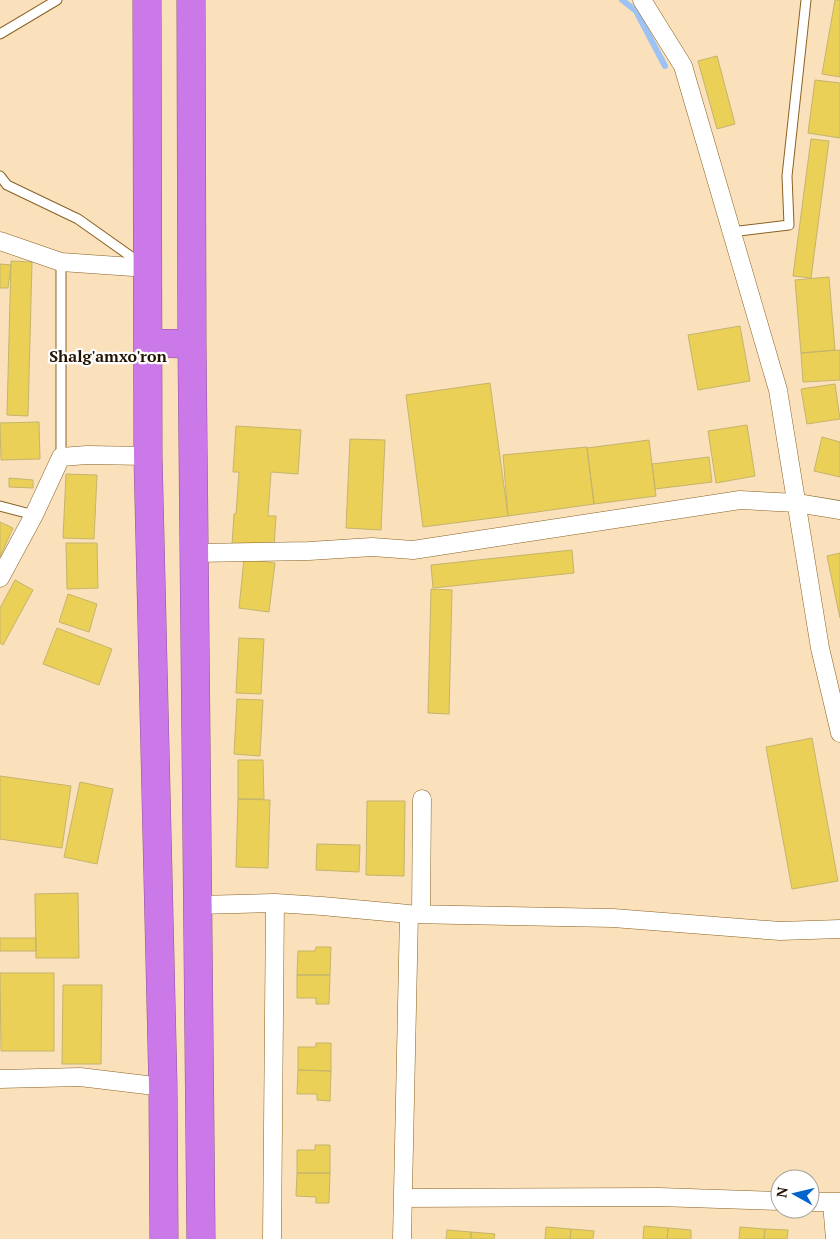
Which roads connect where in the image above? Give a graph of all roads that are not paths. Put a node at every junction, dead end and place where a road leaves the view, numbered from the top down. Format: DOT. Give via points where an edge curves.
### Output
graph roads {
  1 [pos="56,0"];
  2 [pos="147,0"];
  3 [pos="190,0"];
  4 [pos="642,0"];
  5 [pos="806,0"];
  6 [pos="0,34"];
  7 [pos="0,176"];
  8 [pos="731,232"];
  9 [pos="0,241"];
  10 [pos="61,262"];
  11 [pos="147,268"];
  12 [pos="148,343"];
  13 [pos="192,344"];
  14 [pos="148,456"];
  15 [pos="61,457"];
  16 [pos="797,503"];
  17 [pos="0,506"];
  18 [pos="840,510"];
  19 [pos="34,515"];
  20 [pos="195,553"];
  21 [pos="0,578"];
  22 [pos="840,733"];
  23 [pos="422,799"];
  24 [pos="274,903"];
  25 [pos="198,905"];
  26 [pos="415,914"];
  27 [pos="840,929"];
  28 [pos="0,1079"];
  29 [pos="163,1087"];
  30 [pos="403,1198"];
  31 [pos="770,1201"];
  32 [pos="820,1202"];
  33 [pos="836,1203"];
  34 [pos="164,1239"];
  35 [pos="201,1239"];
  36 [pos="272,1239"];
  37 [pos="402,1239"];
  38 [pos="835,1239"];
  1 -- 6 [label="lane"];
  2 -- 11 [label="highway"];
  3 -- 13 [label="highway"];
  4 -- 8 [label="street" via="683,66"];
  5 -- 8 [label="lane" via="787,176 789,225"];
  7 -- 11 [label="lane" via="8,185 78,219"];
  8 -- 16 [label="street" via="778,390"];
  9 -- 10 [label="street"];
  10 -- 11 [label="street"];
  10 -- 15 [label="lane"];
  11 -- 12 [label="highway"];
  12 -- 13 [label="highway"];
  12 -- 14 [label="highway"];
  13 -- 20 [label="highway"];
  14 -- 15 [label="street"];
  14 -- 29 [label="highway"];
  15 -- 19 [label="street"];
  16 -- 18 [label="street"];
  16 -- 20 [label="street" via="740,500 413,550 372,547"];
  16 -- 22 [label="street" via="820,648"];
  17 -- 19 [label="lane"];
  19 -- 21 [label="street"];
  20 -- 25 [label="highway"];
  23 -- 26 [label="street"];
  24 -- 25 [label="street"];
  24 -- 26 [label="street"];
  24 -- 36 [label="street"];
  25 -- 35 [label="highway"];
  26 -- 27 [label="street" via="612,918 780,931"];
  26 -- 30 [label="street"];
  28 -- 29 [label="street" via="80,1077"];
  29 -- 34 [label="highway"];
  30 -- 31 [label="street" via="659,1197"];
  30 -- 37 [label="street"];
  32 -- 33 [label="street"];
  33 -- 38 [label="street"];
}
